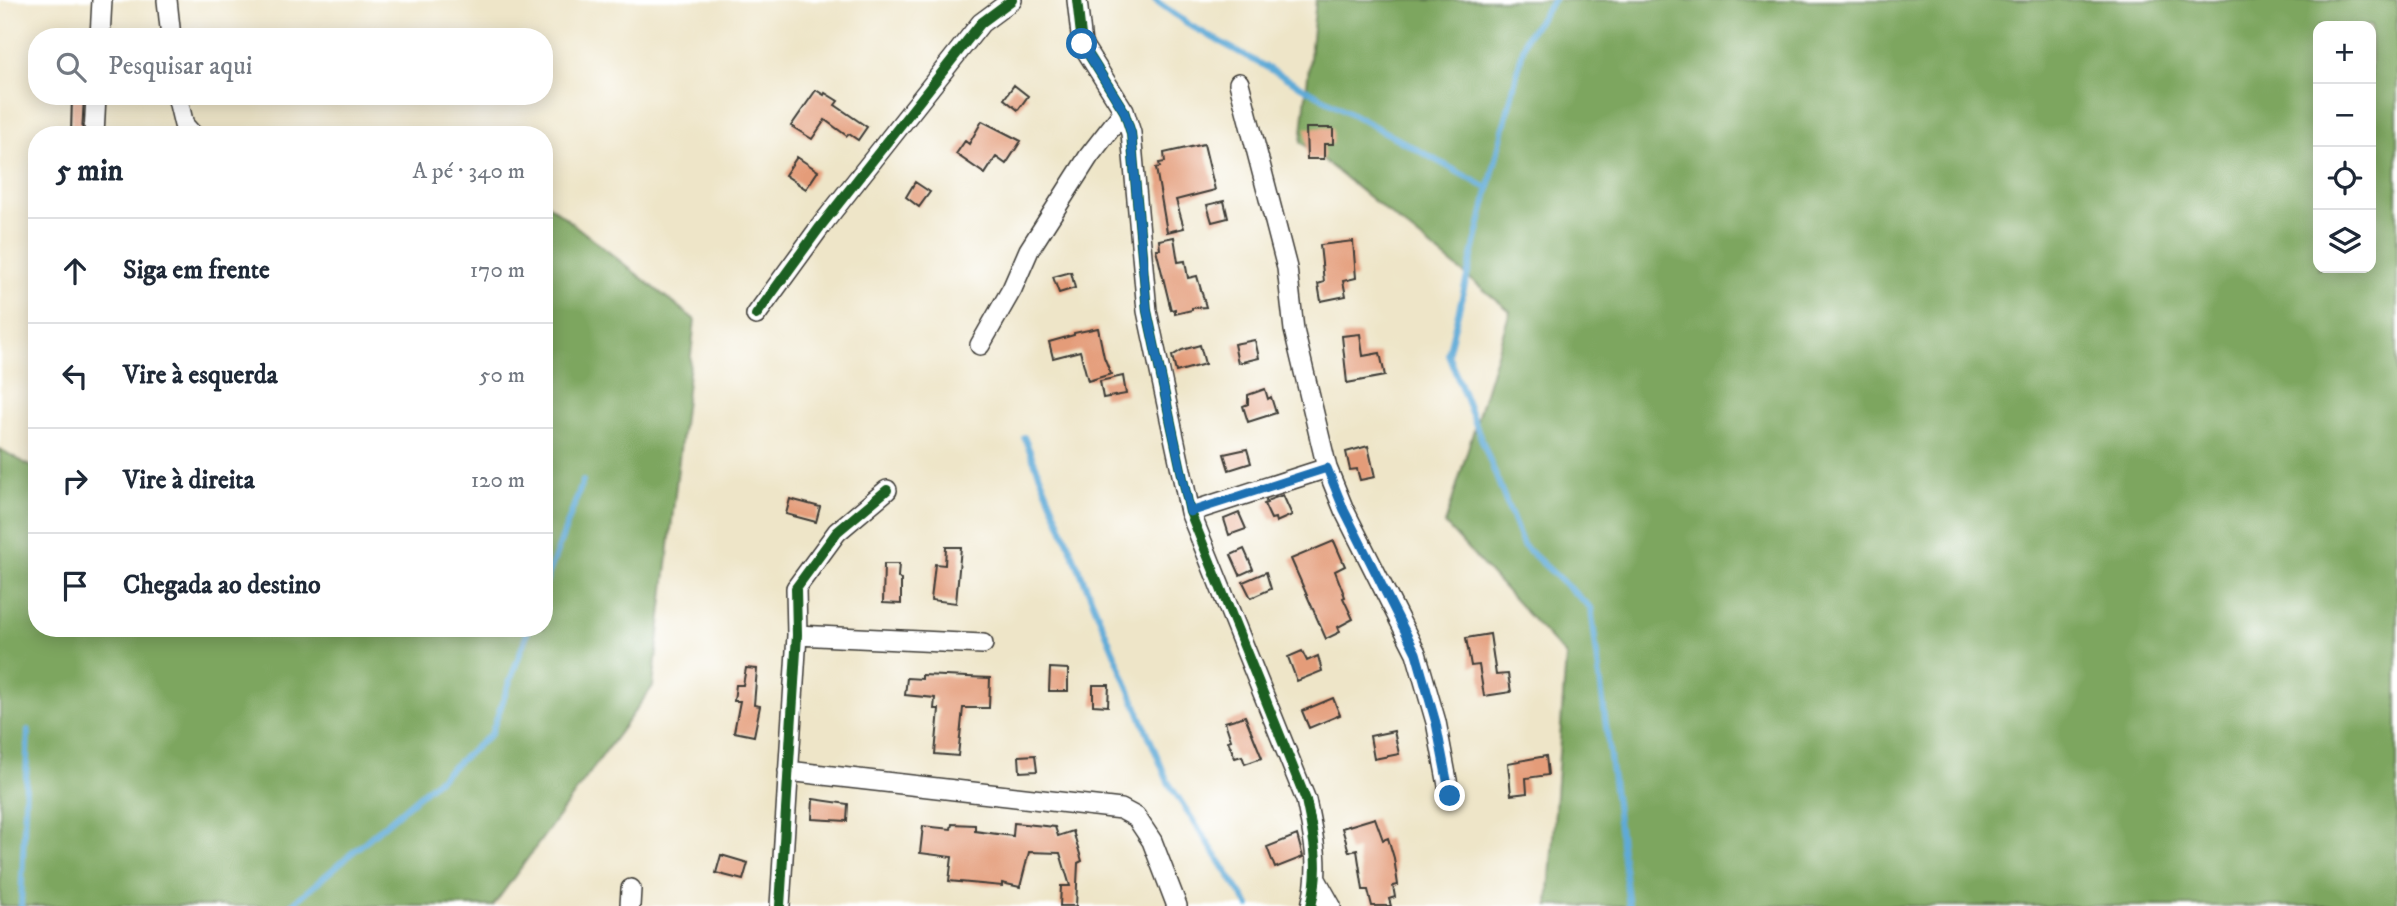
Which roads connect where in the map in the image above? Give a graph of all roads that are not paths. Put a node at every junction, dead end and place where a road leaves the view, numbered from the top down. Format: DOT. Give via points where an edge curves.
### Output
graph roads {
  1 [pos="102,0"];
  2 [pos="167,0"];
  3 [pos="1012,0"];
  4 [pos="1077,0"];
  5 [pos="100,28"];
  6 [pos="170,28"];
  7 [pos="1239,83"];
  8 [pos="96,105"];
  9 [pos="179,105"];
  10 [pos="1124,111"];
  11 [pos="94,126"];
  12 [pos="185,126"];
  13 [pos="756,315"];
  14 [pos="980,345"];
  15 [pos="1327,468"];
  16 [pos="887,490"];
  17 [pos="1190,512"];
  18 [pos="797,635"];
  19 [pos="983,644"];
  20 [pos="788,771"];
  21 [pos="1450,796"];
  22 [pos="1317,881"];
  23 [pos="780,906"];
  24 [pos="1177,906"];
  25 [pos="1311,906"];
  26 [pos="1331,906"];
  1 -- 5 [label="street"];
  2 -- 6 [label="street"];
  3 -- 13 [label="street" via="981,23"];
  4 -- 10 [label="street" via="1082,44"];
  7 -- 15 [label="street" via="1287,268 1294,330"];
  8 -- 11 [label="street"];
  9 -- 12 [label="street"];
  10 -- 14 [label="street" via="1089,156 1029,250"];
  10 -- 17 [label="street" via="1131,133 1147,311"];
  15 -- 17 [label="street"];
  15 -- 21 [label="street" via="1416,653"];
  16 -- 18 [label="street" via="837,532 796,588"];
  17 -- 22 [label="street" via="1306,800"];
  18 -- 19 [label="street"];
  18 -- 20 [label="street"];
  20 -- 23 [label="street"];
  20 -- 24 [label="street" via="1121,809 1136,817 1152,841"];
  22 -- 25 [label="street"];
  22 -- 26 [label="street"];
}
